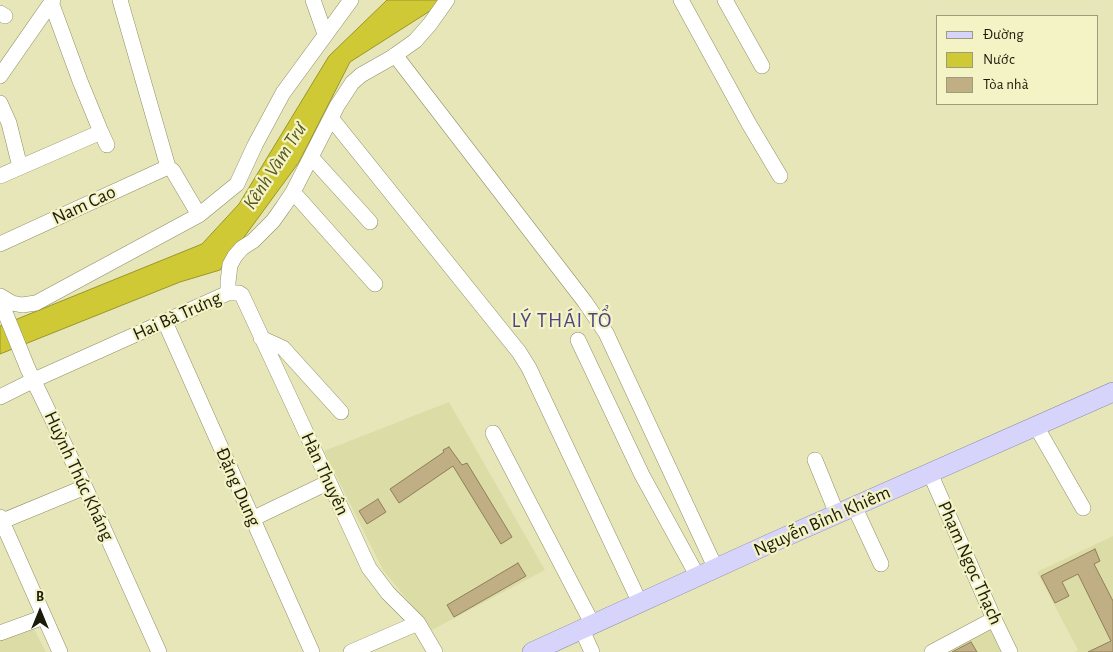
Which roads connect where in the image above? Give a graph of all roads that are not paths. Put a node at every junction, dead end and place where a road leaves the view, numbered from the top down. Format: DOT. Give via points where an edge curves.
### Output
graph roads {
  1 [pos="120,0"];
  2 [pos="313,0"];
  3 [pos="351,0"];
  4 [pos="447,0"];
  5 [pos="681,0"];
  6 [pos="725,0"];
  7 [pos="52,1"];
  8 [pos="325,34"];
  9 [pos="395,55"];
  10 [pos="762,66"];
  11 [pos="0,76"];
  12 [pos="0,103"];
  13 [pos="331,118"];
  14 [pos="312,158"];
  15 [pos="168,167"];
  16 [pos="20,168"];
  17 [pos="0,176"];
  18 [pos="780,176"];
  19 [pos="293,192"];
  20 [pos="198,215"];
  21 [pos="370,222"];
  22 [pos="0,244"];
  23 [pos="375,284"];
  24 [pos="228,293"];
  25 [pos="0,296"];
  26 [pos="3,311"];
  27 [pos="165,322"];
  28 [pos="261,338"];
  29 [pos="578,340"];
  30 [pos="31,375"];
  31 [pos="1113,392"];
  32 [pos="0,397"];
  33 [pos="341,412"];
  34 [pos="1036,426"];
  35 [pos="493,433"];
  36 [pos="815,460"];
  37 [pos="930,473"];
  38 [pos="329,482"];
  39 [pos="85,487"];
  40 [pos="854,506"];
  41 [pos="1083,508"];
  42 [pos="837,514"];
  43 [pos="252,519"];
  44 [pos="1,520"];
  45 [pos="881,564"];
  46 [pos="716,569"];
  47 [pos="698,577"];
  48 [pos="640,603"];
  49 [pos="44,617"];
  50 [pos="994,619"];
  51 [pos="418,624"];
  52 [pos="587,628"];
  53 [pos="0,633"];
  54 [pos="155,651"];
  55 [pos="60,652"];
  56 [pos="312,652"];
  57 [pos="352,652"];
  58 [pos="436,652"];
  59 [pos="532,652"];
  60 [pos="592,652"];
  61 [pos="932,652"];
  62 [pos="1010,652"];
  1 -- 15 [label="street"];
  2 -- 8 [label="street"];
  3 -- 8 [label="street"];
  4 -- 9 [label="street, Hai Bà Trưng" via="415,41"];
  5 -- 18 [label="street"];
  6 -- 10 [label="street"];
  7 -- 11 [label="street"];
  7 -- 16 [label="street" via="104,138"];
  8 -- 20 [label="street" via="283,93 237,184"];
  9 -- 13 [label="street, Hai Bà Trưng" via="352,82"];
  9 -- 46 [label="street" via="606,333"];
  12 -- 16 [label="street" via="9,123"];
  13 -- 14 [label="street, Hai Bà Trưng"];
  13 -- 48 [label="street" via="524,360"];
  14 -- 19 [label="street, Hai Bà Trưng"];
  14 -- 21 [label="street"];
  15 -- 20 [label="street"];
  15 -- 22 [label="street, Nam Cao"];
  16 -- 17 [label="street"];
  19 -- 23 [label="street"];
  19 -- 24 [label="street, Hai Bà Trưng" via="273,221 235,256 230,265"];
  20 -- 25 [label="street" via="36,303 22,305"];
  24 -- 27 [label="street, Hai Bà Trưng"];
  24 -- 28 [label="street, Hàn Thuyên" via="242,295"];
  26 -- 30 [label="street, Huỳnh Thúc Kháng"];
  27 -- 30 [label="street, Hai Bà Trưng"];
  27 -- 43 [label="street, Đặng Dung"];
  28 -- 33 [label="street" via="283,348"];
  28 -- 38 [label="street, Hàn Thuyên"];
  29 -- 47 [label="street" via="642,475"];
  30 -- 32 [label="street, Hai Bà Trưng"];
  30 -- 39 [label="street, Huỳnh Thúc Kháng"];
  31 -- 34 [label="main road, Nguyễn Bỉnh Khiêm"];
  34 -- 37 [label="main road, Nguyễn Bỉnh Khiêm"];
  34 -- 41 [label="street"];
  35 -- 52 [label="street"];
  36 -- 42 [label="street"];
  37 -- 40 [label="main road, Nguyễn Bỉnh Khiêm"];
  37 -- 50 [label="street, Phạm Ngọc Thạch"];
  38 -- 43 [label="street"];
  38 -- 51 [label="street, Hàn Thuyên" via="369,568"];
  39 -- 44 [label="street"];
  39 -- 54 [label="street, Huỳnh Thúc Kháng"];
  40 -- 42 [label="main road, Nguyễn Bỉnh Khiêm"];
  40 -- 45 [label="street"];
  42 -- 46 [label="main road, Nguyễn Bỉnh Khiêm"];
  43 -- 56 [label="street, Đặng Dung"];
  44 -- 49 [label="street"];
  46 -- 47 [label="main road, Nguyễn Bỉnh Khiêm"];
  47 -- 48 [label="main road, Nguyễn Bỉnh Khiêm"];
  48 -- 52 [label="main road, Nguyễn Bỉnh Khiêm"];
  49 -- 53 [label="street"];
  49 -- 55 [label="street"];
  50 -- 61 [label="street"];
  50 -- 62 [label="street, Phạm Ngọc Thạch"];
  51 -- 57 [label="street"];
  51 -- 58 [label="street, Hàn Thuyên"];
  52 -- 59 [label="main road, Nguyễn Bỉnh Khiêm"];
  52 -- 60 [label="street"];
}
